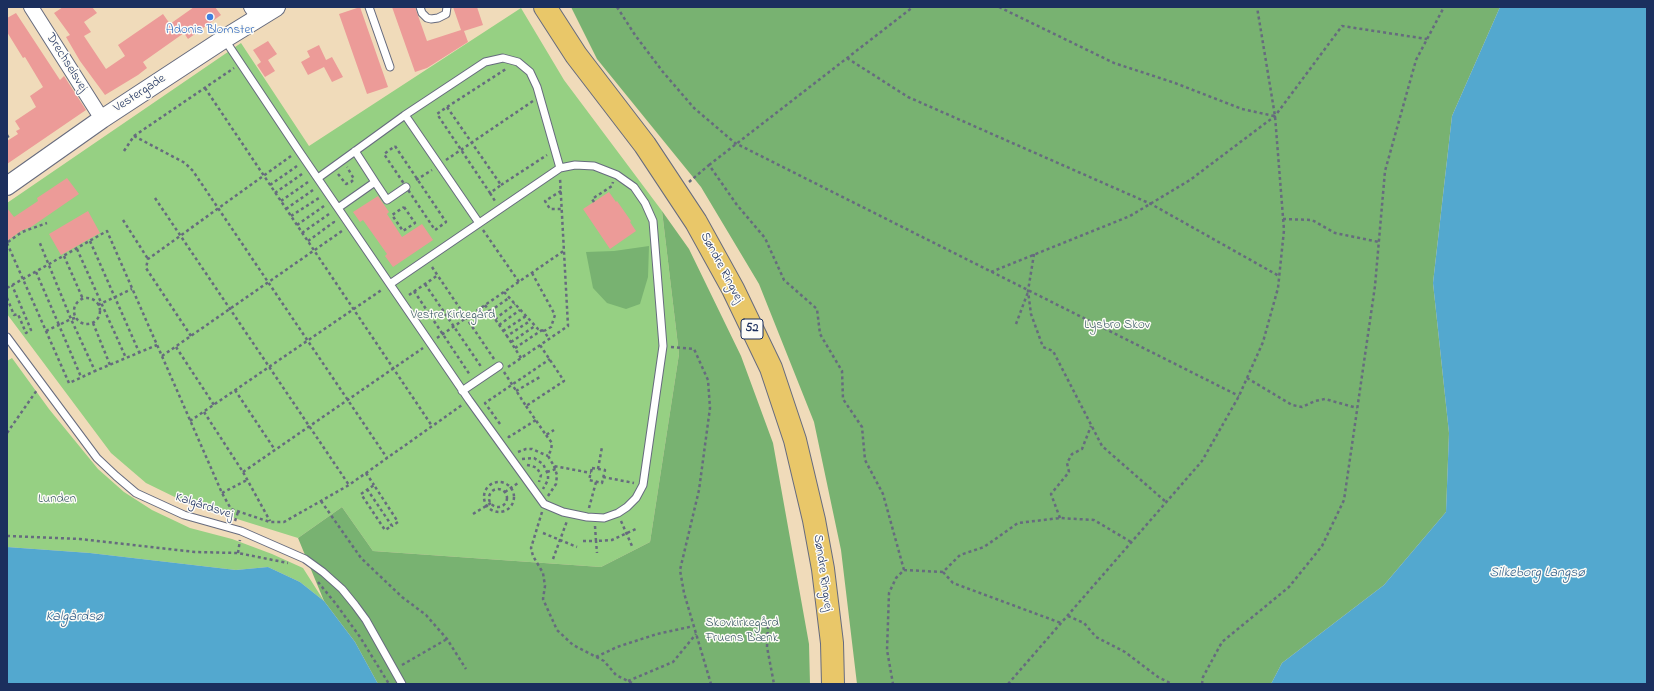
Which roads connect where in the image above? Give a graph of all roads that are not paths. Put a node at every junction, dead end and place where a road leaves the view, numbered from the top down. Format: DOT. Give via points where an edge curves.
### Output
graph roads {
  1 [pos="31,7"];
  2 [pos="276,7"];
  3 [pos="369,7"];
  4 [pos="420,7"];
  5 [pos="447,7"];
  6 [pos="545,7"];
  7 [pos="255,12"];
  8 [pos="224,39"];
  9 [pos="390,67"];
  10 [pos="405,115"];
  11 [pos="102,119"];
  12 [pos="355,151"];
  13 [pos="560,168"];
  14 [pos="318,178"];
  15 [pos="375,182"];
  16 [pos="7,186"];
  17 [pos="406,187"];
  18 [pos="338,208"];
  19 [pos="479,223"];
  20 [pos="390,284"];
  21 [pos="7,337"];
  22 [pos="499,366"];
  23 [pos="462,391"];
  24 [pos="402,684"];
  25 [pos="833,684"];
  1 -- 11 [label="street, Drechselsvej"];
  2 -- 7 [label="street, Vestergade"];
  3 -- 9 [label="lane"];
  4 -- 5 [label="lane" via="422,13 431,20 446,14"];
  6 -- 25 [label="main road, Søndre Ringvej / 52" via="576,55 645,145 696,222 736,295 771,368 794,440 814,520 832,643"];
  7 -- 8 [label="street, Vestergade"];
  8 -- 11 [label="street, Vestergade"];
  8 -- 14 [label="lane"];
  10 -- 12 [label="lane"];
  10 -- 13 [label="lane" via="485,62 503,58 518,62 530,72 540,96"];
  10 -- 19 [label="lane"];
  11 -- 16 [label="street, Vestergade"];
  12 -- 14 [label="lane"];
  12 -- 15 [label="lane"];
  13 -- 19 [label="lane"];
  13 -- 23 [label="lane" via="575,165 594,166 614,174 634,187 653,221 663,346 643,485 636,498 627,508 604,518 587,517 544,504"];
  14 -- 18 [label="lane"];
  15 -- 17 [label="lane" via="387,200"];
  15 -- 18 [label="lane"];
  18 -- 20 [label="lane"];
  19 -- 20 [label="lane"];
  20 -- 23 [label="lane"];
  21 -- 24 [label="lane, Kalgårdsvej" via="97,458 136,493 184,515 241,531 305,559 342,589 355,605"];
  22 -- 23 [label="lane"];
}
